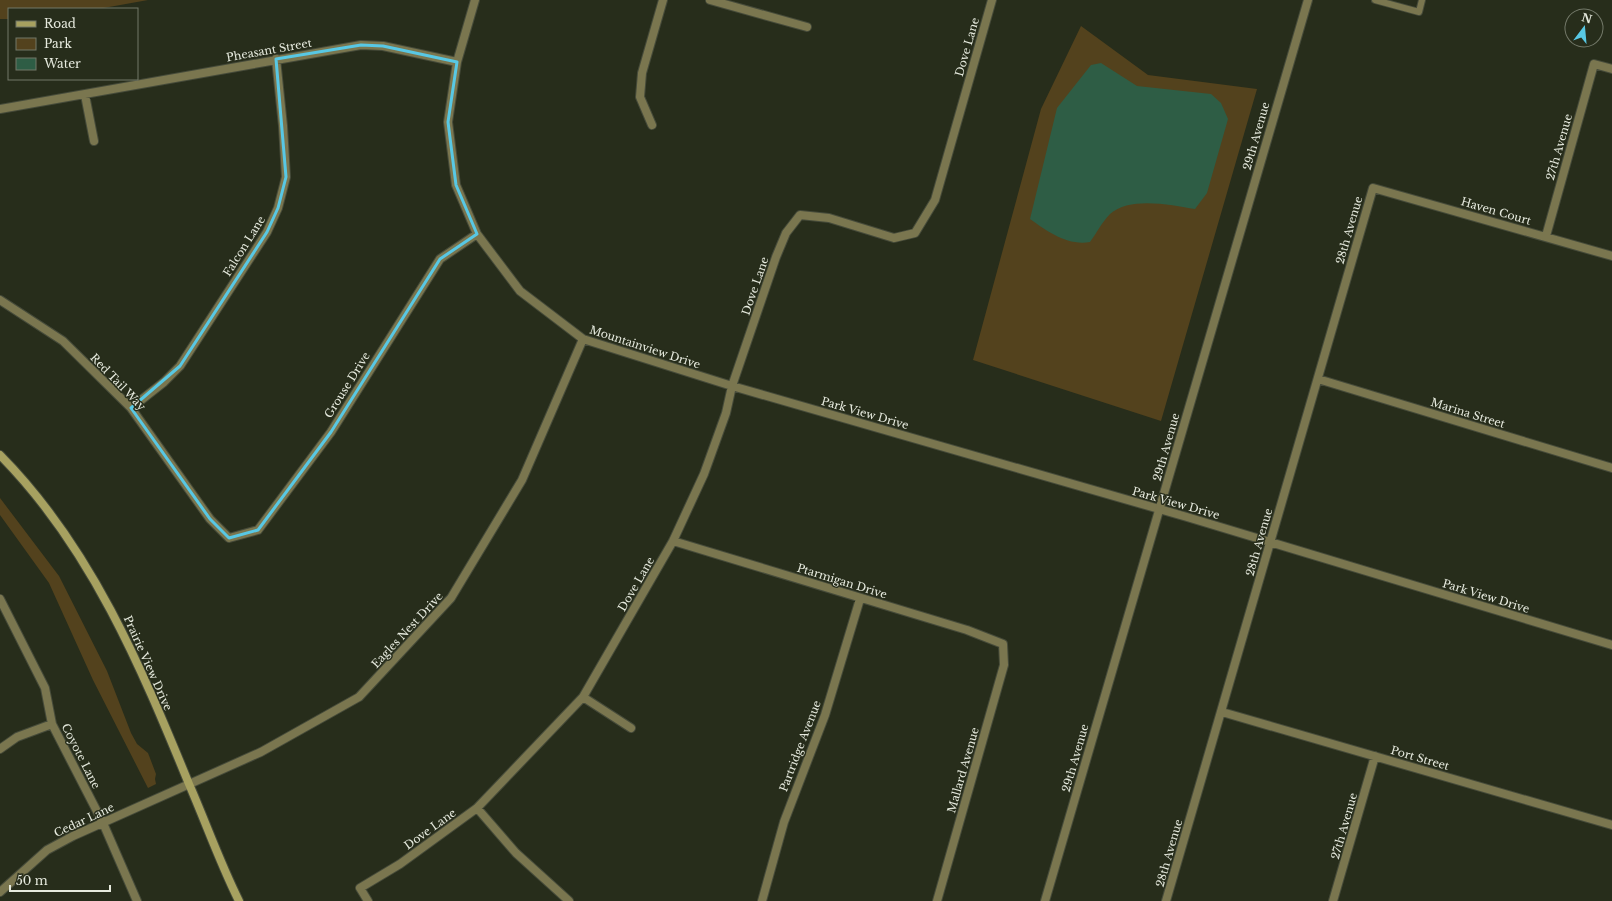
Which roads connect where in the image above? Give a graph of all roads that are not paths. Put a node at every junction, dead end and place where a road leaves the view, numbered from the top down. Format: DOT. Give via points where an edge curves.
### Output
graph roads {
  1 [pos="475,0"];
  2 [pos="663,0"];
  3 [pos="710,0"];
  4 [pos="992,0"];
  5 [pos="1308,0"];
  6 [pos="1375,0"];
  7 [pos="1422,0"];
  8 [pos="807,27"];
  9 [pos="276,59"];
  10 [pos="457,62"];
  11 [pos="1612,69"];
  12 [pos="85,95"];
  13 [pos="0,109"];
  14 [pos="652,125"];
  15 [pos="94,142"];
  16 [pos="1373,188"];
  17 [pos="477,234"];
  18 [pos="1546,236"];
  19 [pos="1612,256"];
  20 [pos="0,300"];
  21 [pos="583,339"];
  22 [pos="1318,379"];
  23 [pos="732,386"];
  24 [pos="131,408"];
  25 [pos="0,455"];
  26 [pos="1612,468"];
  27 [pos="1159,509"];
  28 [pos="229,538"];
  29 [pos="673,541"];
  30 [pos="1270,542"];
  31 [pos="0,599"];
  32 [pos="860,599"];
  33 [pos="1003,644"];
  34 [pos="1612,645"];
  35 [pos="583,697"];
  36 [pos="1222,712"];
  37 [pos="52,724"];
  38 [pos="631,728"];
  39 [pos="0,749"];
  40 [pos="1375,756"];
  41 [pos="189,783"];
  42 [pos="477,808"];
  43 [pos="103,823"];
  44 [pos="1612,825"];
  45 [pos="0,892"];
  46 [pos="137,901"];
  47 [pos="239,901"];
  48 [pos="368,901"];
  49 [pos="569,901"];
  50 [pos="762,901"];
  51 [pos="937,901"];
  52 [pos="1045,901"];
  53 [pos="1166,901"];
  54 [pos="1333,901"];
  1 -- 10 [label="street, Mountainview Drive"];
  2 -- 14 [label="street" via="642,73 640,97"];
  3 -- 8 [label="street"];
  4 -- 23 [label="street, Dove Lane" via="935,200 915,233 894,238 829,218 800,215 786,233 776,257"];
  5 -- 27 [label="street, 29th Avenue"];
  6 -- 7 [label="lane" via="1419,12"];
  9 -- 10 [label="street, Pheasant Street" via="361,45 383,46"];
  9 -- 12 [label="street, Pheasant Street"];
  9 -- 24 [label="street, Falcon Lane" via="286,177 278,208 267,232 180,366"];
  10 -- 17 [label="street, Mountainview Drive" via="448,122 456,184"];
  11 -- 18 [label="street, 27th Avenue" via="1594,64"];
  12 -- 13 [label="street, Pheasant Street"];
  12 -- 15 [label="street"];
  16 -- 18 [label="street, Haven Court"];
  16 -- 22 [label="street, 28th Avenue"];
  17 -- 21 [label="street, Mountainview Drive" via="520,291"];
  17 -- 28 [label="street, Grouse Drive" via="440,259 331,432 258,530"];
  18 -- 19 [label="street, Haven Court"];
  20 -- 24 [label="street, Red Tail Way" via="63,341"];
  21 -- 23 [label="street, Mountainview Drive"];
  21 -- 41 [label="street, Eagles Nest Drive" via="522,480 451,598 359,697 261,752"];
  22 -- 26 [label="street, Marina Street"];
  22 -- 30 [label="street, 28th Avenue"];
  23 -- 27 [label="street, Park View Drive"];
  23 -- 29 [label="street, Dove Lane" via="726,413 704,474"];
  24 -- 28 [label="street, Red Tail Way" via="210,519"];
  25 -- 41 [label="main road, Prairie View Drive" via="70,539 104,595 128,643"];
  27 -- 30 [label="street, Park View Drive"];
  27 -- 52 [label="street, 29th Avenue"];
  29 -- 32 [label="street, Ptarmigan Drive"];
  29 -- 35 [label="street, Dove Lane"];
  30 -- 34 [label="street, Park View Drive"];
  30 -- 36 [label="street, 28th Avenue"];
  31 -- 37 [label="street, Coyote Lane" via="45,688"];
  32 -- 33 [label="street, Ptarmigan Drive" via="967,630"];
  32 -- 50 [label="street, Partridge Avenue" via="825,715 784,822"];
  33 -- 51 [label="street, Mallard Avenue" via="1004,665"];
  35 -- 38 [label="street"];
  35 -- 42 [label="street, Dove Lane"];
  36 -- 40 [label="street, Port Street"];
  36 -- 53 [label="street, 28th Avenue"];
  37 -- 39 [label="street" via="17,737"];
  37 -- 43 [label="street, Coyote Lane"];
  40 -- 44 [label="street, Port Street"];
  40 -- 54 [label="street, 27th Avenue"];
  41 -- 43 [label="street, Cedar Lane"];
  41 -- 47 [label="main road, Prairie View Drive"];
  42 -- 48 [label="street, Dove Lane" via="400,864 360,888"];
  42 -- 49 [label="street" via="516,853"];
  43 -- 45 [label="street, Cedar Lane" via="47,850"];
  43 -- 46 [label="street, Coyote Lane"];
}
